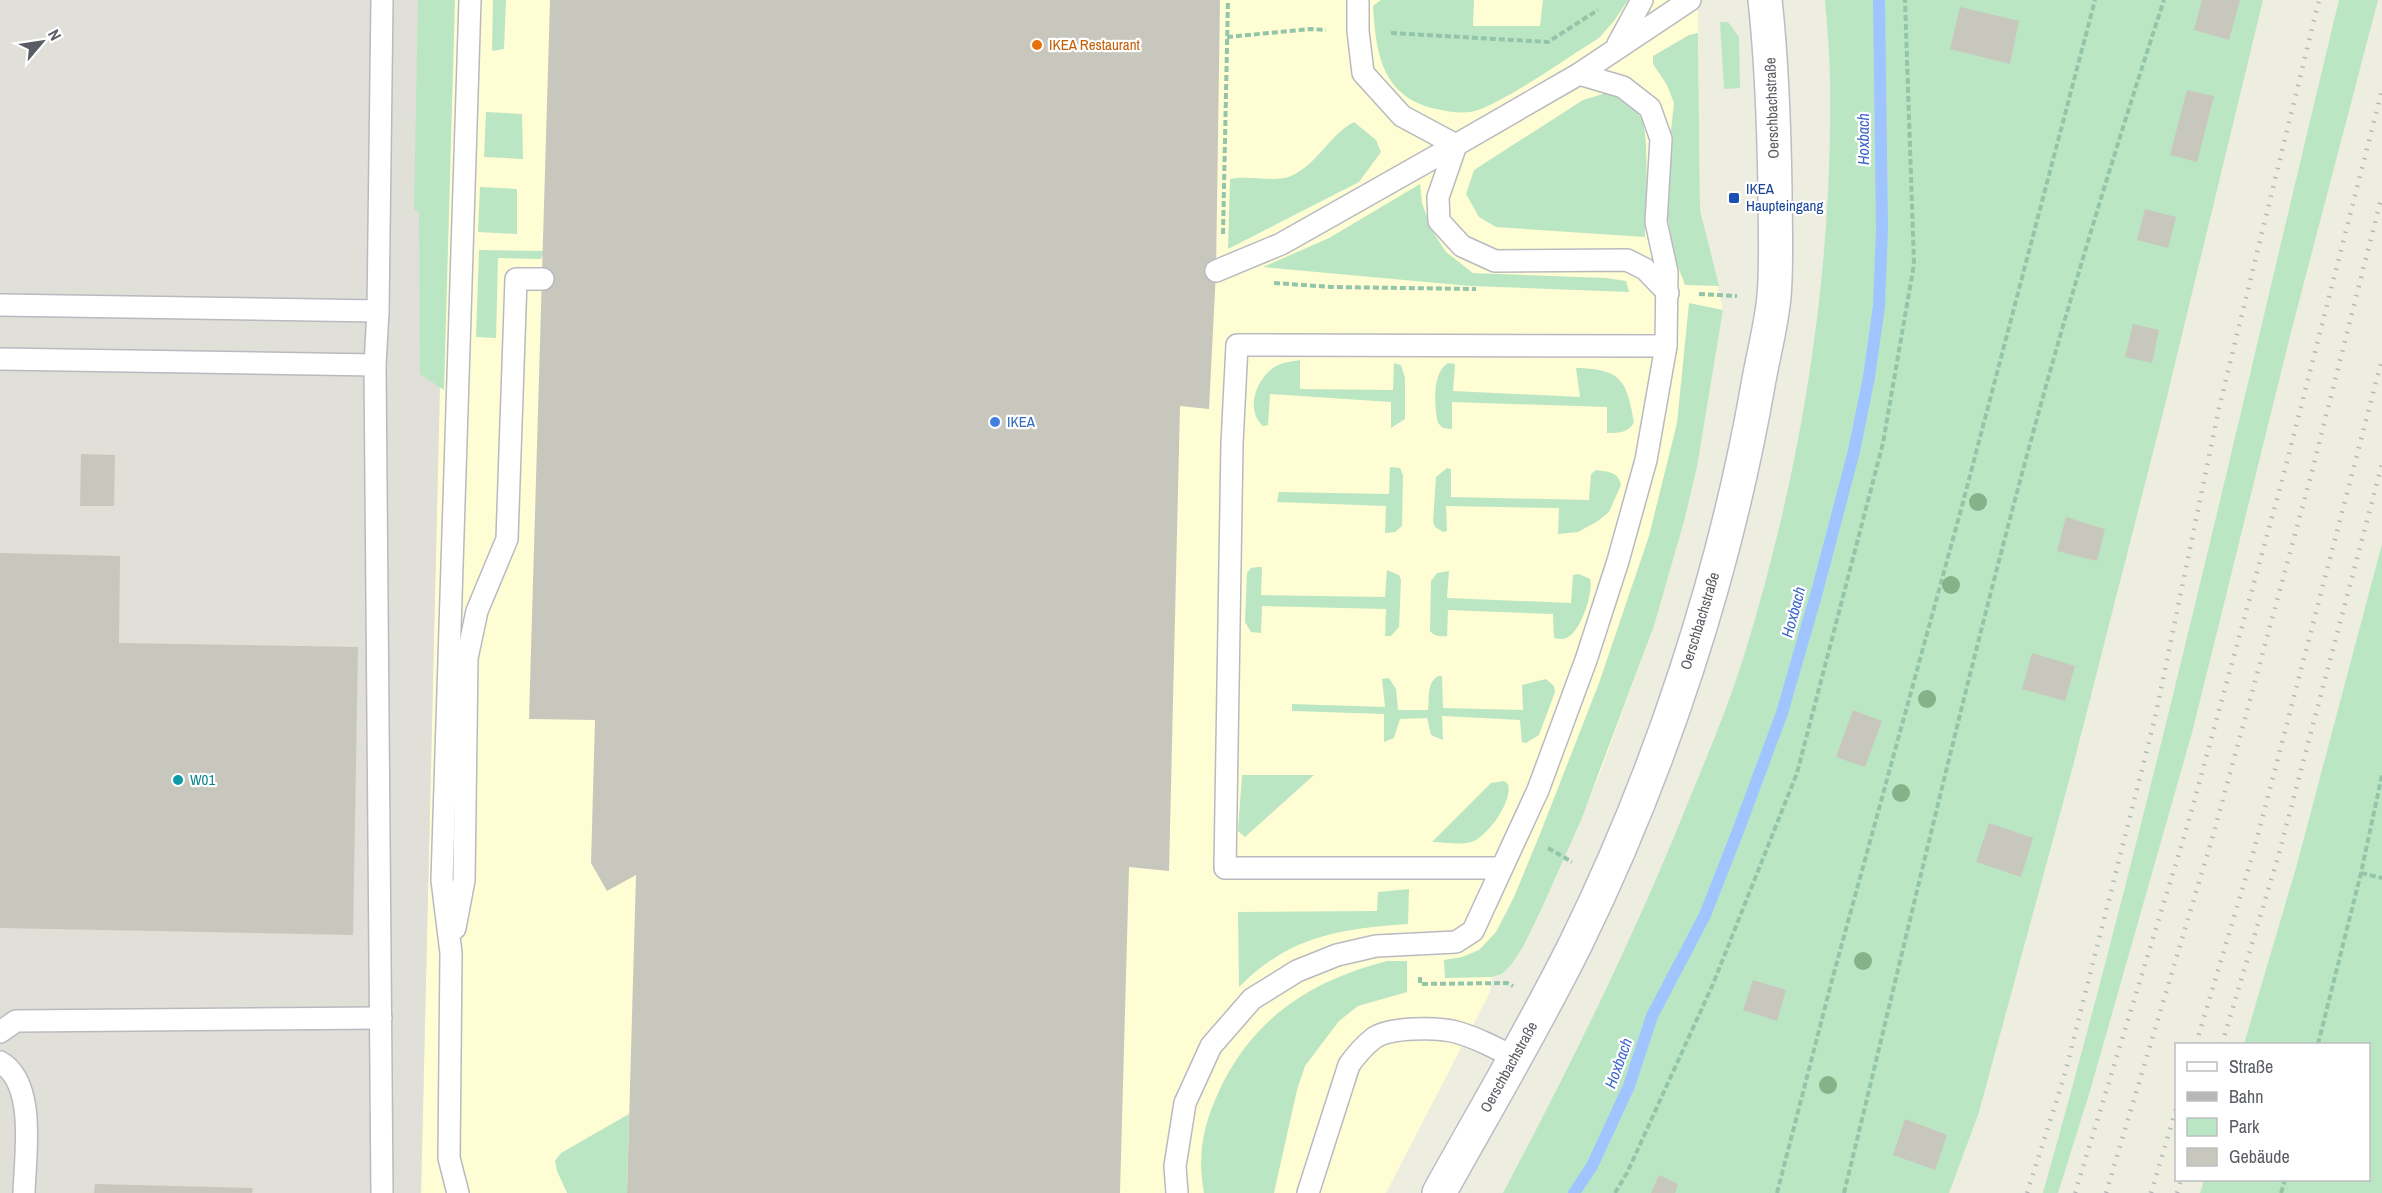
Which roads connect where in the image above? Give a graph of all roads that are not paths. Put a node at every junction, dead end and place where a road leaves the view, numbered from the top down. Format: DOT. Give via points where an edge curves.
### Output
graph roads {
  1 [pos="382,0"];
  2 [pos="470,0"];
  3 [pos="1358,0"];
  4 [pos="1642,0"];
  5 [pos="1690,0"];
  6 [pos="1765,0"];
  7 [pos="1614,51"];
  8 [pos="1579,74"];
  9 [pos="1456,145"];
  10 [pos="1216,271"];
  11 [pos="543,279"];
  12 [pos="1668,293"];
  13 [pos="0,305"];
  14 [pos="378,311"];
  15 [pos="1666,346"];
  16 [pos="0,359"];
  17 [pos="375,365"];
  18 [pos="1501,868"];
  19 [pos="451,952"];
  20 [pos="381,1018"];
  21 [pos="0,1032"];
  22 [pos="1515,1058"];
  23 [pos="0,1062"];
  24 [pos="24,1193"];
  25 [pos="382,1193"];
  26 [pos="458,1193"];
  27 [pos="1177,1193"];
  28 [pos="1308,1193"];
  29 [pos="1438,1193"];
  1 -- 14 [label="lane"];
  2 -- 19 [label="lane" via="442,880"];
  3 -- 9 [label="lane" via="1363,73 1402,117"];
  4 -- 7 [label="lane"];
  5 -- 7 [label="lane"];
  6 -- 22 [label="main road, Oerschbachstraße" via="1774,122 1774,298 1747,448 1727,532 1684,675 1642,792 1576,942"];
  7 -- 8 [label="lane"];
  8 -- 9 [label="lane"];
  8 -- 12 [label="lane" via="1623,87 1650,108 1661,139 1656,222"];
  9 -- 10 [label="lane" via="1281,244"];
  9 -- 12 [label="lane" via="1438,197 1439,221 1462,246 1496,261 1627,260 1645,269"];
  11 -- 19 [label="lane" via="516,279 507,539 477,611 467,658 464,880"];
  12 -- 15 [label="lane"];
  13 -- 14 [label="lane"];
  14 -- 17 [label="lane"];
  15 -- 18 [label="lane" via="1646,460 1618,561 1538,790"];
  15 -- 18 [label="lane" via="1236,345 1225,867"];
  16 -- 17 [label="lane"];
  17 -- 20 [label="lane"];
  18 -- 27 [label="lane" via="1473,931 1456,942 1376,946 1337,955 1297,971 1252,999 1211,1046 1185,1103 1175,1166"];
  19 -- 26 [label="lane" via="449,1158"];
  20 -- 21 [label="lane" via="16,1021"];
  20 -- 25 [label="lane"];
  22 -- 28 [label="lane" via="1454,1032 1395,1031 1376,1037 1349,1065"];
  22 -- 29 [label="main road, Oerschbachstraße"];
  23 -- 24 [label="lane" via="9,1067 22,1088"];
}
